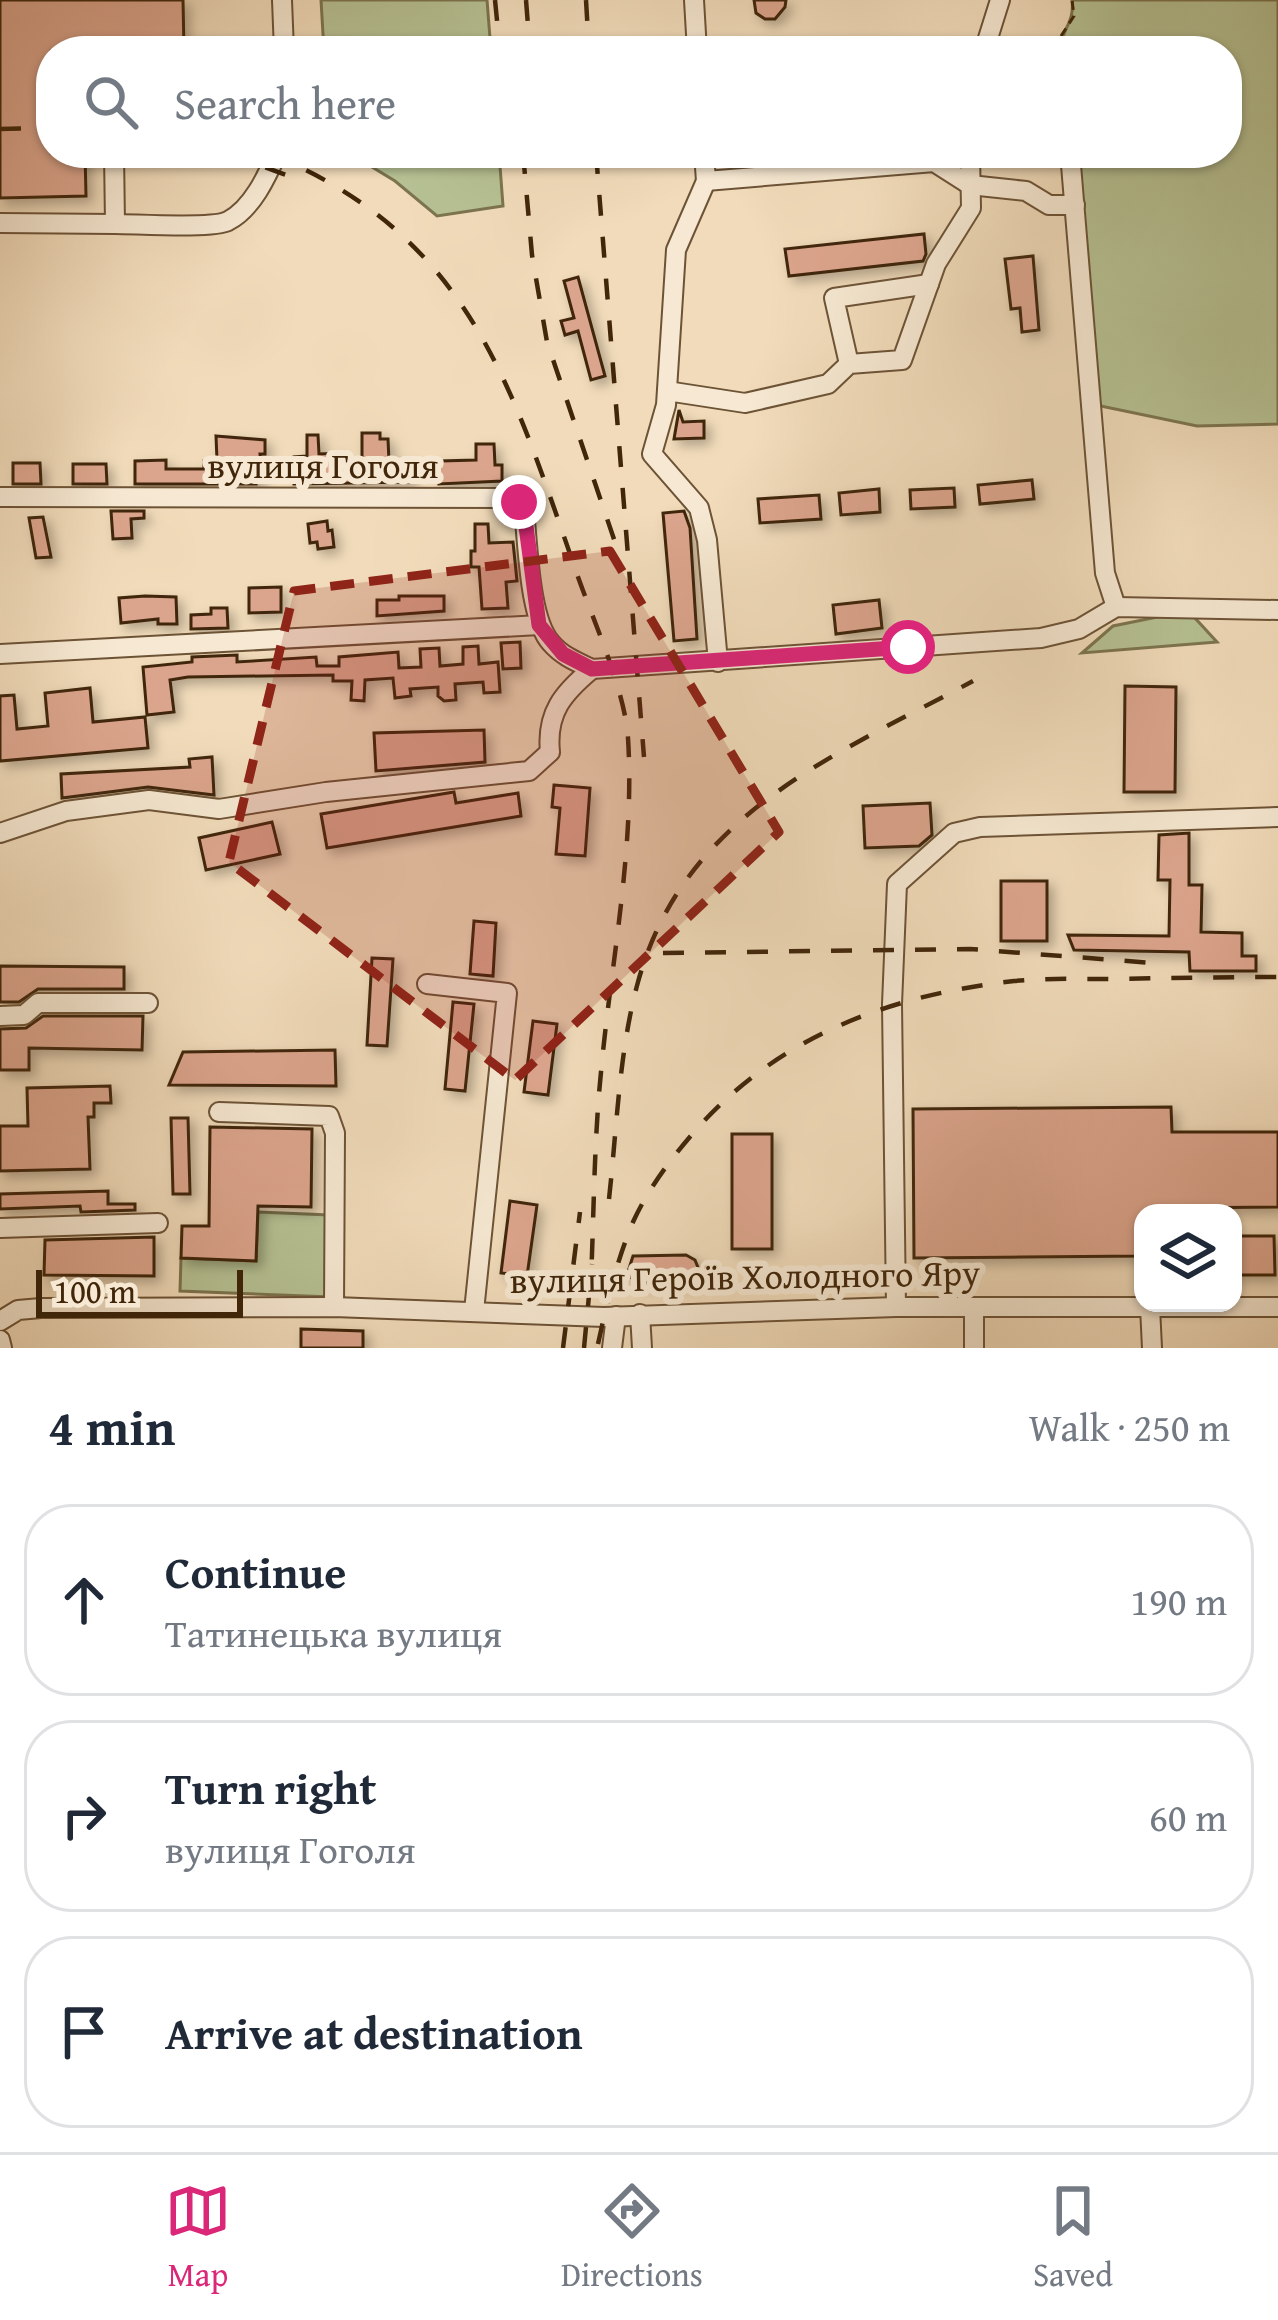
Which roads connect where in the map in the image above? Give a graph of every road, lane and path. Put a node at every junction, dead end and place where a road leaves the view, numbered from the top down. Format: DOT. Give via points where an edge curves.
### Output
graph roads {
  1 [pos="282,0"];
  2 [pos="694,0"];
  3 [pos="1000,0"];
  4 [pos="1072,0"];
  5 [pos="283,36"];
  6 [pos="696,36"];
  7 [pos="989,36"];
  8 [pos="1061,36"];
  9 [pos="114,168"];
  10 [pos="271,168"];
  11 [pos="705,168"];
  12 [pos="842,168"];
  13 [pos="943,168"];
  14 [pos="970,168"];
  15 [pos="1071,168"];
  16 [pos="706,181"];
  17 [pos="970,185"];
  18 [pos="1075,205"];
  19 [pos="0,223"];
  20 [pos="115,224"];
  21 [pos="929,284"];
  22 [pos="850,364"];
  23 [pos="667,391"];
  24 [pos="0,497"];
  25 [pos="1116,607"];
  26 [pos="1278,610"];
  27 [pos="539,625"];
  28 [pos="0,655"];
  29 [pos="718,662"];
  30 [pos="592,669"];
  31 [pos="1278,818"];
  32 [pos="0,832"];
  33 [pos="427,984"];
  34 [pos="148,1003"];
  35 [pos="0,1016"];
  36 [pos="219,1112"];
  37 [pos="158,1223"];
  38 [pos="0,1228"];
  39 [pos="334,1307"];
  40 [pos="896,1307"];
  41 [pos="974,1307"];
  42 [pos="1134,1307"];
  43 [pos="1242,1307"];
  44 [pos="1278,1307"];
  45 [pos="474,1311"];
  46 [pos="1150,1312"];
  47 [pos="640,1314"];
  48 [pos="616,1316"];
  49 [pos="0,1321"];
  50 [pos="611,1348"];
  51 [pos="642,1348"];
  52 [pos="974,1348"];
  53 [pos="1152,1348"];
  1 -- 5 [label="street"];
  2 -- 6 [label="street"];
  3 -- 7 [label="street"];
  4 -- 8 [label="path" via="1074,16"];
  9 -- 20 [label="street"];
  10 -- 20 [label="street" via="226,223"];
  11 -- 16 [label="street"];
  12 -- 16 [label="street"];
  13 -- 17 [label="street"];
  14 -- 17 [label="street"];
  15 -- 18 [label="street"];
  16 -- 23 [label="street" via="676,250"];
  17 -- 18 [label="street"];
  17 -- 21 [label="street" via="971,208"];
  18 -- 25 [label="street" via="1105,572"];
  19 -- 20 [label="street"];
  21 -- 22 [label="street" via="902,361"];
  21 -- 22 [label="street" via="833,298"];
  22 -- 23 [label="street" via="828,384 745,403"];
  23 -- 29 [label="street" via="652,454 699,508"];
  24 -- 27 [label="street, вулиця Гоголя" via="510,498 524,511"];
  25 -- 26 [label="street"];
  25 -- 29 [label="street" via="1079,629 1041,638"];
  27 -- 28 [label="street"];
  27 -- 30 [label="street" via="563,654"];
  29 -- 30 [label="street"];
  30 -- 32 [label="street" via="560,699 548,728 550,752 529,771 219,809 149,800"];
  31 -- 40 [label="street" via="980,827 954,832 897,884"];
  33 -- 45 [label="street" via="507,993"];
  34 -- 35 [label="street" via="38,1004 24,1015"];
  36 -- 39 [label="street" via="329,1116"];
  37 -- 38 [label="street"];
  39 -- 45 [label="street, вулиця Героїв Холодного Яру"];
  39 -- 49 [label="street, вулиця Героїв Холодного Яру" via="40,1308"];
  40 -- 41 [label="street, вулиця Героїв Холодного Яру"];
  40 -- 47 [label="street, вулиця Героїв Холодного Яру"];
  41 -- 42 [label="street, вулиця Героїв Холодного Яру"];
  41 -- 52 [label="street"];
  43 -- 44 [label="street, вулиця Героїв Холодного Яру"];
  45 -- 48 [label="street, вулиця Героїв Холодного Яру"];
  46 -- 53 [label="street"];
  47 -- 48 [label="street, вулиця Героїв Холодного Яру"];
  47 -- 51 [label="street"];
  48 -- 50 [label="street"];
}
